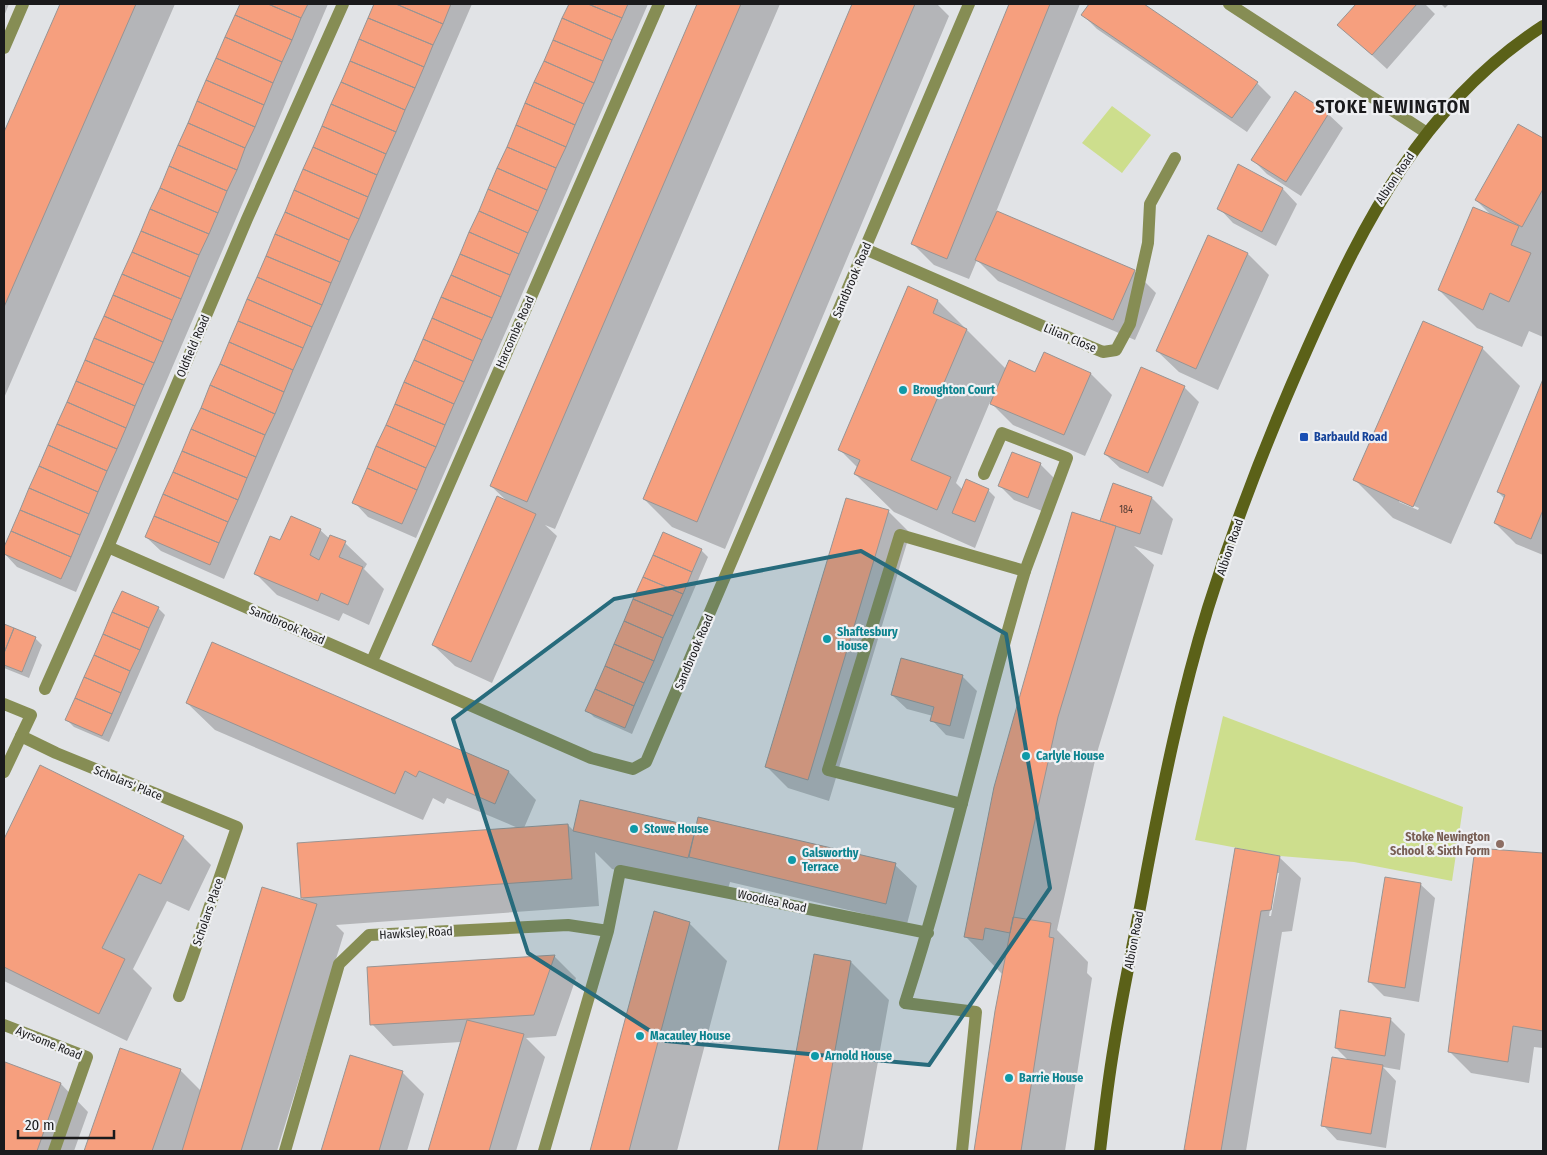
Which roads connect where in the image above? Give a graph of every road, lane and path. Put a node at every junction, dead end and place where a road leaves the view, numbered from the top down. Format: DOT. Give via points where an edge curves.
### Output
graph roads {
  1 [pos="23,4"];
  2 [pos="343,4"];
  3 [pos="659,4"];
  4 [pos="969,4"];
  5 [pos="1229,4"];
  6 [pos="1543,26"];
  7 [pos="4,48"];
  8 [pos="1427,133"];
  9 [pos="1175,158"];
  10 [pos="865,248"];
  11 [pos="984,474"];
  12 [pos="108,547"];
  13 [pos="1025,572"];
  14 [pos="372,661"];
  15 [pos="45,689"];
  16 [pos="4,704"];
  17 [pos="21,736"];
  18 [pos="4,772"];
  19 [pos="962,804"];
  20 [pos="237,827"];
  21 [pos="608,931"];
  22 [pos="928,933"];
  23 [pos="179,996"];
  24 [pos="4,1025"];
  25 [pos="54,1151"];
  26 [pos="285,1151"];
  27 [pos="544,1151"];
  28 [pos="962,1151"];
  29 [pos="1100,1151"];
  1 -- 7 [label="street"];
  2 -- 12 [label="street, Oldfield Road" via="247,219"];
  3 -- 14 [label="street, Harcombe Road"];
  4 -- 10 [label="street, Sandbrook Road"];
  5 -- 8 [label="street"];
  6 -- 8 [label="main road, Albion Road" via="1521,40 1475,80"];
  8 -- 29 [label="main road, Albion Road" via="1399,170 1343,267 1271,429 1208,608 1163,789 1114,1046"];
  9 -- 10 [label="street, Lilian Close" via="1150,204 1148,243 1130,324 1116,350 1103,352"];
  10 -- 14 [label="street, Sandbrook Road" via="646,762 632,769 591,758"];
  11 -- 13 [label="street" via="1002,433 1067,458"];
  12 -- 14 [label="street, Sandbrook Road"];
  12 -- 15 [label="street, Oldfield Road"];
  13 -- 19 [label="street" via="988,698"];
  13 -- 19 [label="street" via="900,535 828,770"];
  16 -- 17 [label="street" via="31,715"];
  17 -- 18 [label="street"];
  17 -- 20 [label="street, Scholars' Place"];
  19 -- 22 [label="street"];
  20 -- 23 [label="street, Scholars Place"];
  21 -- 22 [label="street, Woodlea Road" via="620,871"];
  21 -- 26 [label="street, Hawksley Road" via="568,925 369,935 340,964"];
  21 -- 27 [label="street, Woodlea Road"];
  22 -- 28 [label="street" via="905,1003 976,1012"];
  24 -- 25 [label="street, Ayrsome Road" via="87,1057"];
}
